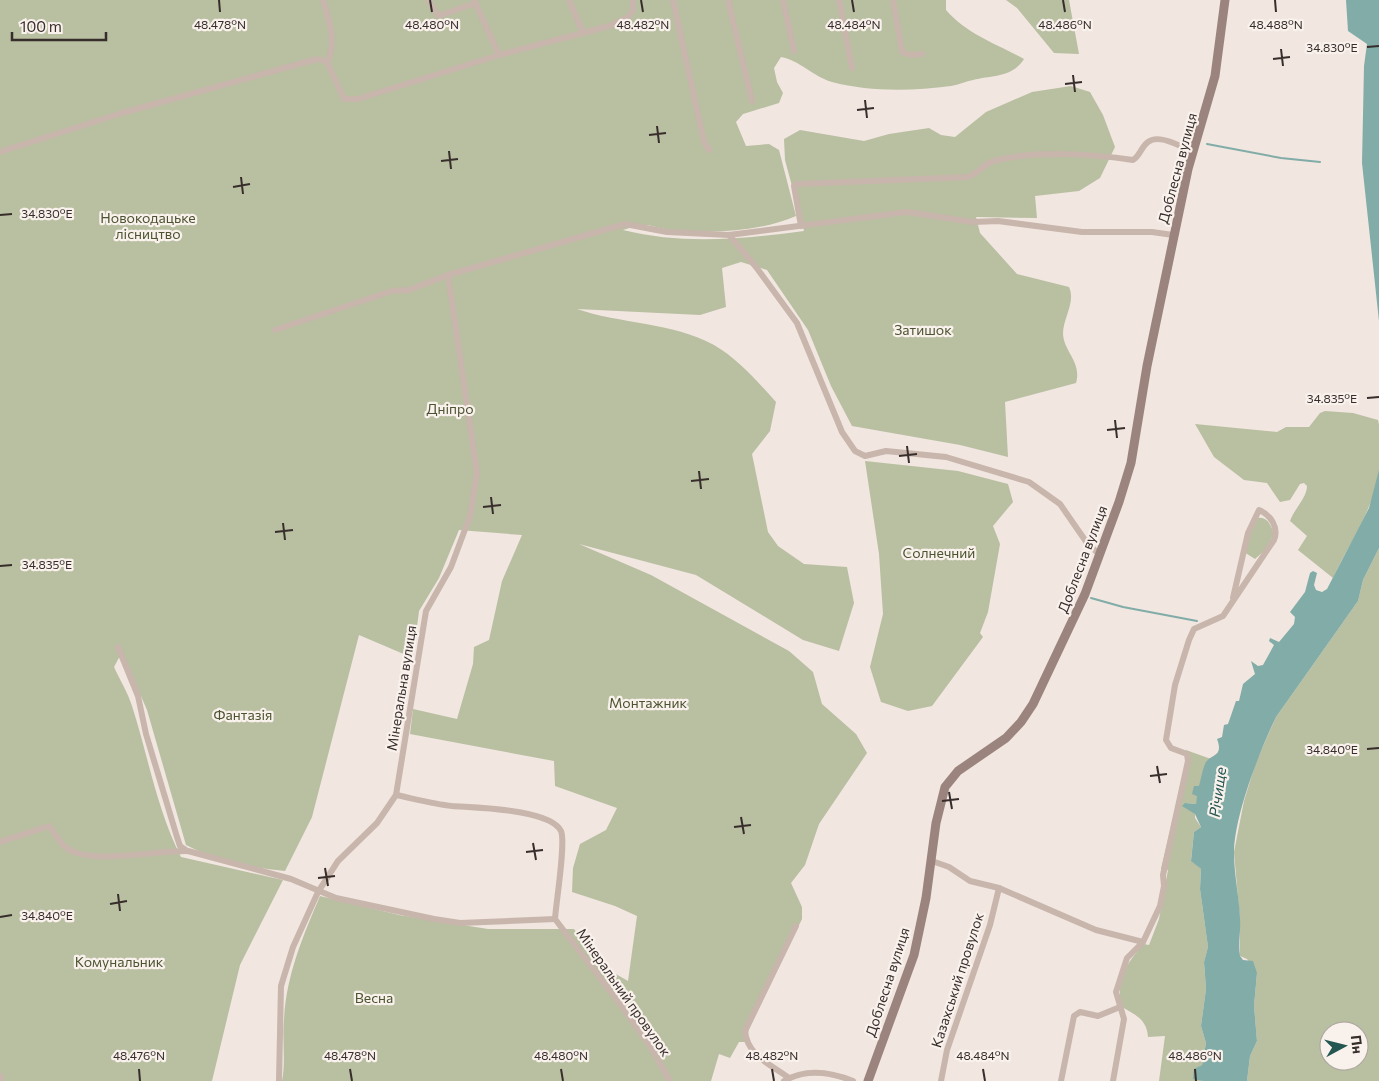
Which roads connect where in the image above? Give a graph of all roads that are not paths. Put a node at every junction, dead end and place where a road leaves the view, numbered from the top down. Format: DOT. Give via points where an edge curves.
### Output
graph roads {
  1 [pos="323,0"];
  2 [pos="428,0"];
  3 [pos="569,0"];
  4 [pos="633,0"];
  5 [pos="673,0"];
  6 [pos="728,0"];
  7 [pos="782,0"];
  8 [pos="839,0"];
  9 [pos="893,0"];
  10 [pos="1225,0"];
  11 [pos="475,2"];
  12 [pos="582,33"];
  13 [pos="794,51"];
  14 [pos="922,54"];
  15 [pos="499,55"];
  16 [pos="327,62"];
  17 [pos="852,68"];
  18 [pos="752,101"];
  19 [pos="708,150"];
  20 [pos="0,152"];
  21 [pos="1193,153"];
  22 [pos="801,226"];
  23 [pos="729,235"];
  24 [pos="1173,235"];
  25 [pos="448,276"];
  26 [pos="275,330"];
  27 [pos="1099,554"];
  28 [pos="1233,598"];
  29 [pos="118,648"];
  30 [pos="396,795"];
  31 [pos="0,842"];
  32 [pos="188,851"];
  33 [pos="932,861"];
  34 [pos="999,888"];
  35 [pos="318,892"];
  36 [pos="555,919"];
  37 [pos="796,926"];
  38 [pos="1143,942"];
  39 [pos="1120,1007"];
  40 [pos="0,1076"];
  41 [pos="786,1079"];
  42 [pos="2,1081"];
  43 [pos="279,1081"];
  44 [pos="670,1081"];
  45 [pos="853,1081"];
  46 [pos="868,1081"];
  47 [pos="941,1081"];
  48 [pos="1062,1081"];
  49 [pos="1113,1081"];
  1 -- 16 [label="street" via="332,36 332,54"];
  2 -- 11 [label="street" via="438,16"];
  3 -- 12 [label="street"];
  4 -- 12 [label="street" via="633,10 627,18"];
  5 -- 19 [label="street"];
  6 -- 18 [label="street"];
  7 -- 13 [label="street"];
  8 -- 17 [label="street"];
  9 -- 14 [label="street" via="902,52"];
  10 -- 21 [label="street, Доблесна вулиця" via="1215,76"];
  11 -- 15 [label="street"];
  12 -- 15 [label="street"];
  15 -- 16 [label="street" via="358,99 344,99"];
  16 -- 20 [label="street" via="317,59 300,62"];
  21 -- 22 [label="street" via="1153,139 1133,160 1087,155 1016,157 985,164 977,174 968,177 798,184 794,186"];
  21 -- 24 [label="street, Доблесна вулиця"];
  22 -- 23 [label="street"];
  22 -- 24 [label="street" via="907,212 1082,232"];
  23 -- 25 [label="street" via="668,232 625,224"];
  23 -- 27 [label="street" via="797,323 842,432 855,451 865,456 886,451 946,457 1029,482 1060,504 1087,543"];
  24 -- 27 [label="street, Доблесна вулиця" via="1131,463"];
  25 -- 26 [label="street"];
  25 -- 30 [label="street, Мінеральна вулиця" via="477,473 470,516 451,567 426,611"];
  27 -- 33 [label="street, Доблесна вулиця" via="1033,704 1006,738 958,771 945,787 936,823"];
  28 -- 28 [label="street" via="1276,535 1270,517 1259,510 1248,533"];
  28 -- 38 [label="street" via="1223,616 1194,630 1175,685 1167,745 1187,754 1188,761 1163,875 1160,906"];
  29 -- 32 [label="street" via="138,696 146,734 180,846"];
  30 -- 35 [label="street, Мінеральна вулиця" via="377,824 338,861"];
  30 -- 36 [label="street" via="451,806 493,808 551,820 562,832"];
  31 -- 32 [label="street" via="50,826 70,851 86,855"];
  32 -- 35 [label="street" via="291,879"];
  33 -- 34 [label="street" via="970,880"];
  33 -- 46 [label="street, Доблесна вулиця" via="914,955"];
  34 -- 38 [label="street" via="1096,930"];
  34 -- 47 [label="street, Казахський провулок" via="990,925 947,1050"];
  35 -- 36 [label="street" via="460,923"];
  35 -- 43 [label="street, Мінеральна вулиця" via="293,947 281,986"];
  36 -- 44 [label="street, Мінеральний провулок" via="650,1046"];
  37 -- 41 [label="street" via="745,1031 759,1058"];
  38 -- 39 [label="street" via="1128,958 1116,992"];
  39 -- 48 [label="street" via="1098,1016 1080,1012 1074,1016"];
  39 -- 49 [label="street" via="1124,1019"];
  40 -- 42 [label="street"];
  41 -- 45 [label="street" via="824,1072"];
}
